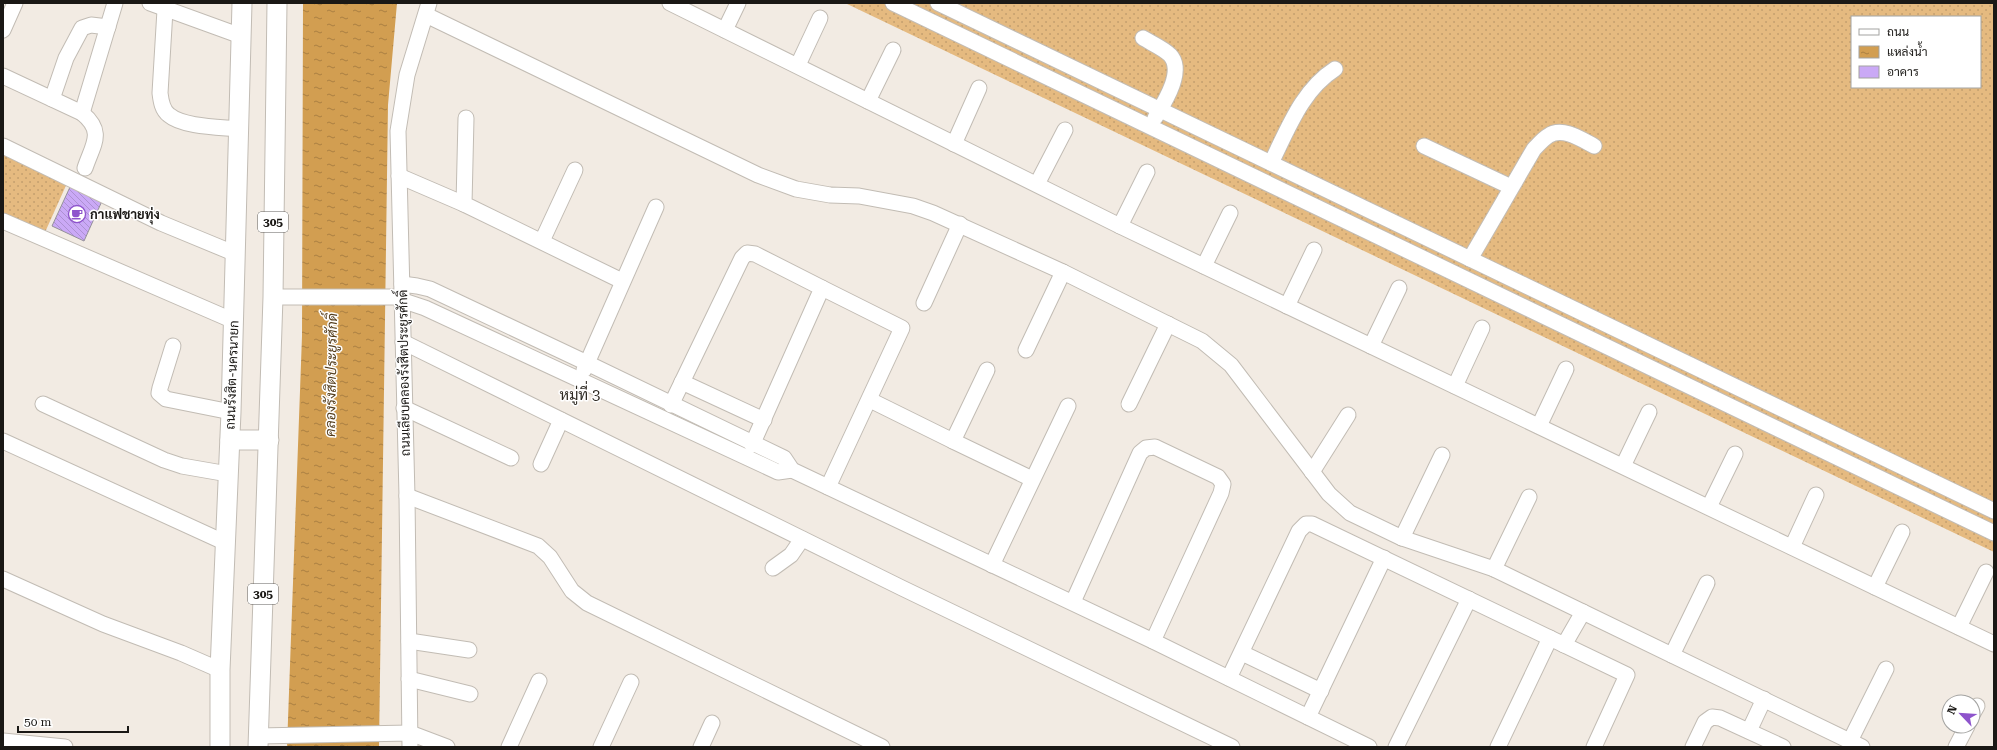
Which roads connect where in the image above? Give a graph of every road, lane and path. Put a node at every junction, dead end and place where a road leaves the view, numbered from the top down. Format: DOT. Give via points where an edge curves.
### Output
graph roads {
  1 [pos="15,3"];
  2 [pos="115,3"];
  3 [pos="150,3"];
  4 [pos="242,3"];
  5 [pos="277,3"];
  6 [pos="670,3"];
  7 [pos="738,3"];
  8 [pos="938,3"];
  9 [pos="897,4"];
  10 [pos="428,9"];
  11 [pos="165,10"];
  12 [pos="820,18"];
  13 [pos="108,27"];
  14 [pos="3,30"];
  15 [pos="725,30"];
  16 [pos="242,36"];
  17 [pos="1143,38"];
  18 [pos="893,50"];
  19 [pos="798,65"];
  20 [pos="1335,69"];
  21 [pos="4,76"];
  22 [pos="978,88"];
  23 [pos="52,99"];
  24 [pos="868,101"];
  25 [pos="1160,109"];
  26 [pos="82,113"];
  27 [pos="466,118"];
  28 [pos="1150,126"];
  29 [pos="238,129"];
  30 [pos="1065,130"];
  31 [pos="954,144"];
  32 [pos="3,146"];
  33 [pos="1424,146"];
  34 [pos="1594,146"];
  35 [pos="1271,163"];
  36 [pos="85,168"];
  37 [pos="575,170"];
  38 [pos="1147,172"];
  39 [pos="399,176"];
  40 [pos="1037,184"];
  41 [pos="1511,187"];
  42 [pos="464,204"];
  43 [pos="656,207"];
  44 [pos="1230,213"];
  45 [pos="3,221"];
  46 [pos="960,224"];
  47 [pos="1120,226"];
  48 [pos="1415,232"];
  49 [pos="542,241"];
  50 [pos="1314,250"];
  51 [pos="1407,250"];
  52 [pos="236,254"];
  53 [pos="1470,258"];
  54 [pos="1204,266"];
  55 [pos="1063,272"];
  56 [pos="622,281"];
  57 [pos="822,288"];
  58 [pos="1399,288"];
  59 [pos="398,294"];
  60 [pos="278,298"];
  61 [pos="924,302"];
  62 [pos="1287,306"];
  63 [pos="234,321"];
  64 [pos="1168,324"];
  65 [pos="1482,328"];
  66 [pos="403,342"];
  67 [pos="173,346"];
  68 [pos="1371,346"];
  69 [pos="1026,350"];
  70 [pos="1674,357"];
  71 [pos="587,363"];
  72 [pos="1566,369"];
  73 [pos="987,370"];
  74 [pos="1665,374"];
  75 [pos="579,380"];
  76 [pos="682,382"];
  77 [pos="1455,386"];
  78 [pos="870,400"];
  79 [pos="43,404"];
  80 [pos="1129,404"];
  81 [pos="671,405"];
  82 [pos="1068,406"];
  83 [pos="404,408"];
  84 [pos="231,412"];
  85 [pos="1649,412"];
  86 [pos="1348,415"];
  87 [pos="561,420"];
  88 [pos="764,420"];
  89 [pos="1539,426"];
  90 [pos="230,440"];
  91 [pos="269,440"];
  92 [pos="3,441"];
  93 [pos="953,441"];
  94 [pos="752,444"];
  95 [pos="1735,454"];
  96 [pos="1442,455"];
  97 [pos="511,458"];
  98 [pos="541,464"];
  99 [pos="1623,466"];
  100 [pos="792,470"];
  101 [pos="1312,472"];
  102 [pos="228,474"];
  103 [pos="1032,479"];
  104 [pos="828,488"];
  105 [pos="1816,495"];
  106 [pos="407,496"];
  107 [pos="1529,497"];
  108 [pos="1709,507"];
  109 [pos="1994,511"];
  110 [pos="1902,532"];
  111 [pos="1994,533"];
  112 [pos="1402,538"];
  113 [pos="802,539"];
  114 [pos="226,543"];
  115 [pos="1792,547"];
  116 [pos="1384,558"];
  117 [pos="992,565"];
  118 [pos="773,568"];
  119 [pos="1494,569"];
  120 [pos="1986,572"];
  121 [pos="3,579"];
  122 [pos="1707,583"];
  123 [pos="1875,587"];
  124 [pos="1468,599"];
  125 [pos="1073,602"];
  126 [pos="1583,612"];
  127 [pos="1959,627"];
  128 [pos="1550,638"];
  129 [pos="1153,640"];
  130 [pos="409,641"];
  131 [pos="1994,644"];
  132 [pos="1564,645"];
  133 [pos="469,650"];
  134 [pos="1242,653"];
  135 [pos="1672,655"];
  136 [pos="1886,669"];
  137 [pos="220,670"];
  138 [pos="1230,678"];
  139 [pos="409,679"];
  140 [pos="539,681"];
  141 [pos="631,682"];
  142 [pos="1321,691"];
  143 [pos="470,694"];
  144 [pos="1764,700"];
  145 [pos="1308,717"];
  146 [pos="712,723"];
  147 [pos="1749,731"];
  148 [pos="1963,734"];
  149 [pos="263,739"];
  150 [pos="410,740"];
  151 [pos="3,741"];
  152 [pos="1856,744"];
  153 [pos="65,747"];
  154 [pos="220,747"];
  155 [pos="447,747"];
  156 [pos="509,747"];
  157 [pos="601,747"];
  158 [pos="701,747"];
  159 [pos="882,747"];
  160 [pos="1232,747"];
  161 [pos="1369,747"];
  162 [pos="1396,747"];
  163 [pos="1498,747"];
  164 [pos="1594,747"];
  165 [pos="1693,747"];
  166 [pos="1783,747"];
  167 [pos="1956,747"];
  1 -- 14 [label="street"];
  2 -- 13 [label="street"];
  3 -- 11 [label="street"];
  4 -- 16 [label="main road, ถนนรังสิต-นครนายก"];
  5 -- 60 [label="main road, 305"];
  6 -- 15 [label="street"];
  7 -- 15 [label="street"];
  8 -- 25 [label="street"];
  9 -- 28 [label="street"];
  10 -- 39 [label="street, ถนนเลียบคลองรังสิตประยูรศักดิ์" via="407,75 402,103 398,131"];
  10 -- 46 [label="street" via="758,175 796,189 830,195 859,196 912,206"];
  11 -- 16 [label="street"];
  11 -- 29 [label="street" via="160,93 162,106 169,115 182,122"];
  12 -- 19 [label="street"];
  13 -- 23 [label="street" via="91,25 82,28 66,58"];
  13 -- 26 [label="street"];
  15 -- 19 [label="street"];
  16 -- 29 [label="main road, ถนนรังสิต-นครนายก"];
  17 -- 25 [label="street" via="1170,56 1175,66 1175,78"];
  18 -- 24 [label="street"];
  19 -- 24 [label="street"];
  20 -- 35 [label="street" via="1322,78 1301,104"];
  21 -- 23 [label="street"];
  22 -- 31 [label="street"];
  23 -- 26 [label="street"];
  24 -- 31 [label="street"];
  25 -- 28 [label="street"];
  25 -- 35 [label="street"];
  26 -- 36 [label="street" via="96,128"];
  27 -- 42 [label="street"];
  28 -- 51 [label="street"];
  29 -- 52 [label="main road, ถนนรังสิต-นครนายก"];
  30 -- 40 [label="street"];
  31 -- 40 [label="street"];
  32 -- 52 [label="street" via="161,223"];
  33 -- 41 [label="street"];
  34 -- 41 [label="street" via="1576,136 1561,132 1548,135 1534,149"];
  35 -- 48 [label="street"];
  37 -- 49 [label="street"];
  38 -- 47 [label="street"];
  39 -- 42 [label="street"];
  39 -- 59 [label="street, ถนนเลียบคลองรังสิตประยูรศักดิ์"];
  40 -- 47 [label="street"];
  41 -- 53 [label="street"];
  42 -- 49 [label="street"];
  43 -- 56 [label="street"];
  44 -- 54 [label="street"];
  45 -- 63 [label="street"];
  46 -- 55 [label="street"];
  46 -- 61 [label="street"];
  47 -- 54 [label="street"];
  48 -- 51 [label="street"];
  48 -- 53 [label="street"];
  49 -- 56 [label="street"];
  50 -- 62 [label="street"];
  51 -- 74 [label="street"];
  52 -- 63 [label="main road, ถนนรังสิต-นครนายก"];
  53 -- 70 [label="street"];
  54 -- 62 [label="street"];
  55 -- 64 [label="street"];
  55 -- 69 [label="street"];
  56 -- 71 [label="street"];
  57 -- 76 [label="street" via="755,254 747,253 742,258"];
  57 -- 78 [label="street" via="902,328"];
  57 -- 88 [label="street"];
  58 -- 68 [label="street"];
  59 -- 60 [label="street"];
  59 -- 66 [label="street, ถนนเลียบคลองรังสิตประยูรศักดิ์"];
  59 -- 71 [label="street" via="417,286 430,289"];
  59 -- 75 [label="street"];
  60 -- 91 [label="main road, 305"];
  62 -- 68 [label="street"];
  63 -- 84 [label="main road, ถนนรังสิต-นครนายก"];
  64 -- 80 [label="street"];
  64 -- 101 [label="street" via="1202,341 1231,365"];
  65 -- 77 [label="street"];
  66 -- 83 [label="street, ถนนเลียบคลองรังสิตประยูรศักดิ์"];
  66 -- 87 [label="street"];
  67 -- 84 [label="street" via="159,393 166,399"];
  68 -- 77 [label="street"];
  70 -- 74 [label="street"];
  70 -- 109 [label="street"];
  71 -- 75 [label="street"];
  71 -- 81 [label="street"];
  72 -- 89 [label="street"];
  73 -- 93 [label="street"];
  74 -- 111 [label="street"];
  75 -- 100 [label="street" via="778,472"];
  76 -- 81 [label="street"];
  76 -- 88 [label="street"];
  77 -- 89 [label="street"];
  78 -- 93 [label="street"];
  78 -- 104 [label="street"];
  79 -- 102 [label="street" via="164,460 182,466"];
  81 -- 94 [label="street"];
  82 -- 103 [label="street"];
  83 -- 97 [label="street"];
  83 -- 106 [label="street, ถนนเลียบคลองรังสิตประยูรศักดิ์"];
  84 -- 90 [label="main road, ถนนรังสิต-นครนายก"];
  85 -- 99 [label="street"];
  86 -- 101 [label="street"];
  87 -- 98 [label="street"];
  87 -- 113 [label="street"];
  88 -- 94 [label="street"];
  89 -- 99 [label="street"];
  90 -- 91 [label="main road"];
  90 -- 102 [label="main road, ถนนรังสิต-นครนายก"];
  91 -- 149 [label="main road, 305"];
  92 -- 114 [label="street"];
  93 -- 103 [label="street"];
  94 -- 100 [label="street" via="784,458"];
  95 -- 108 [label="street"];
  96 -- 112 [label="street"];
  99 -- 108 [label="street"];
  100 -- 104 [label="street"];
  101 -- 112 [label="street" via="1328,494 1350,513"];
  102 -- 114 [label="main road, ถนนรังสิต-นครนายก"];
  103 -- 117 [label="street"];
  104 -- 117 [label="street"];
  105 -- 115 [label="street"];
  106 -- 130 [label="street, ถนนเลียบคลองรังสิตประยูรศักดิ์"];
  106 -- 159 [label="street" via="538,546 550,557 572,591 586,604"];
  107 -- 119 [label="street"];
  108 -- 115 [label="street"];
  110 -- 123 [label="street"];
  112 -- 119 [label="street"];
  113 -- 118 [label="street" via="791,555"];
  113 -- 160 [label="street"];
  114 -- 137 [label="main road, ถนนรังสิต-นครนายก"];
  115 -- 123 [label="street"];
  116 -- 124 [label="street"];
  116 -- 134 [label="street" via="1312,524 1306,524 1299,531"];
  116 -- 142 [label="street"];
  117 -- 125 [label="street"];
  119 -- 126 [label="street"];
  120 -- 127 [label="street"];
  121 -- 137 [label="street" via="103,624"];
  122 -- 135 [label="street"];
  123 -- 127 [label="street"];
  124 -- 128 [label="street"];
  124 -- 162 [label="street"];
  125 -- 129 [label="street"];
  125 -- 129 [label="street" via="1140,454 1146,448 1155,447 1218,477 1223,484"];
  126 -- 132 [label="street"];
  126 -- 135 [label="street"];
  127 -- 131 [label="street"];
  128 -- 132 [label="street"];
  128 -- 163 [label="street"];
  129 -- 138 [label="street"];
  130 -- 133 [label="street"];
  130 -- 139 [label="street, ถนนเลียบคลองรังสิตประยูรศักดิ์"];
  132 -- 164 [label="street" via="1627,675"];
  134 -- 138 [label="street"];
  134 -- 142 [label="street"];
  135 -- 144 [label="street"];
  136 -- 152 [label="street"];
  137 -- 154 [label="main road, ถนนรังสิต-นครนายก"];
  138 -- 145 [label="street"];
  139 -- 143 [label="street"];
  139 -- 150 [label="street, ถนนเลียบคลองรังสิตประยูรศักดิ์"];
  140 -- 156 [label="street"];
  141 -- 157 [label="street"];
  142 -- 145 [label="street"];
  144 -- 147 [label="street"];
  144 -- 152 [label="street"];
  145 -- 161 [label="street"];
  146 -- 158 [label="street"];
  147 -- 165 [label="street" via="1712,717 1705,722"];
  147 -- 166 [label="street"];
  148 -- 167 [label="street"];
  149 -- 150 [label="street" via="390,734"];
  150 -- 155 [label="street"];
  151 -- 153 [label="street"];
}
